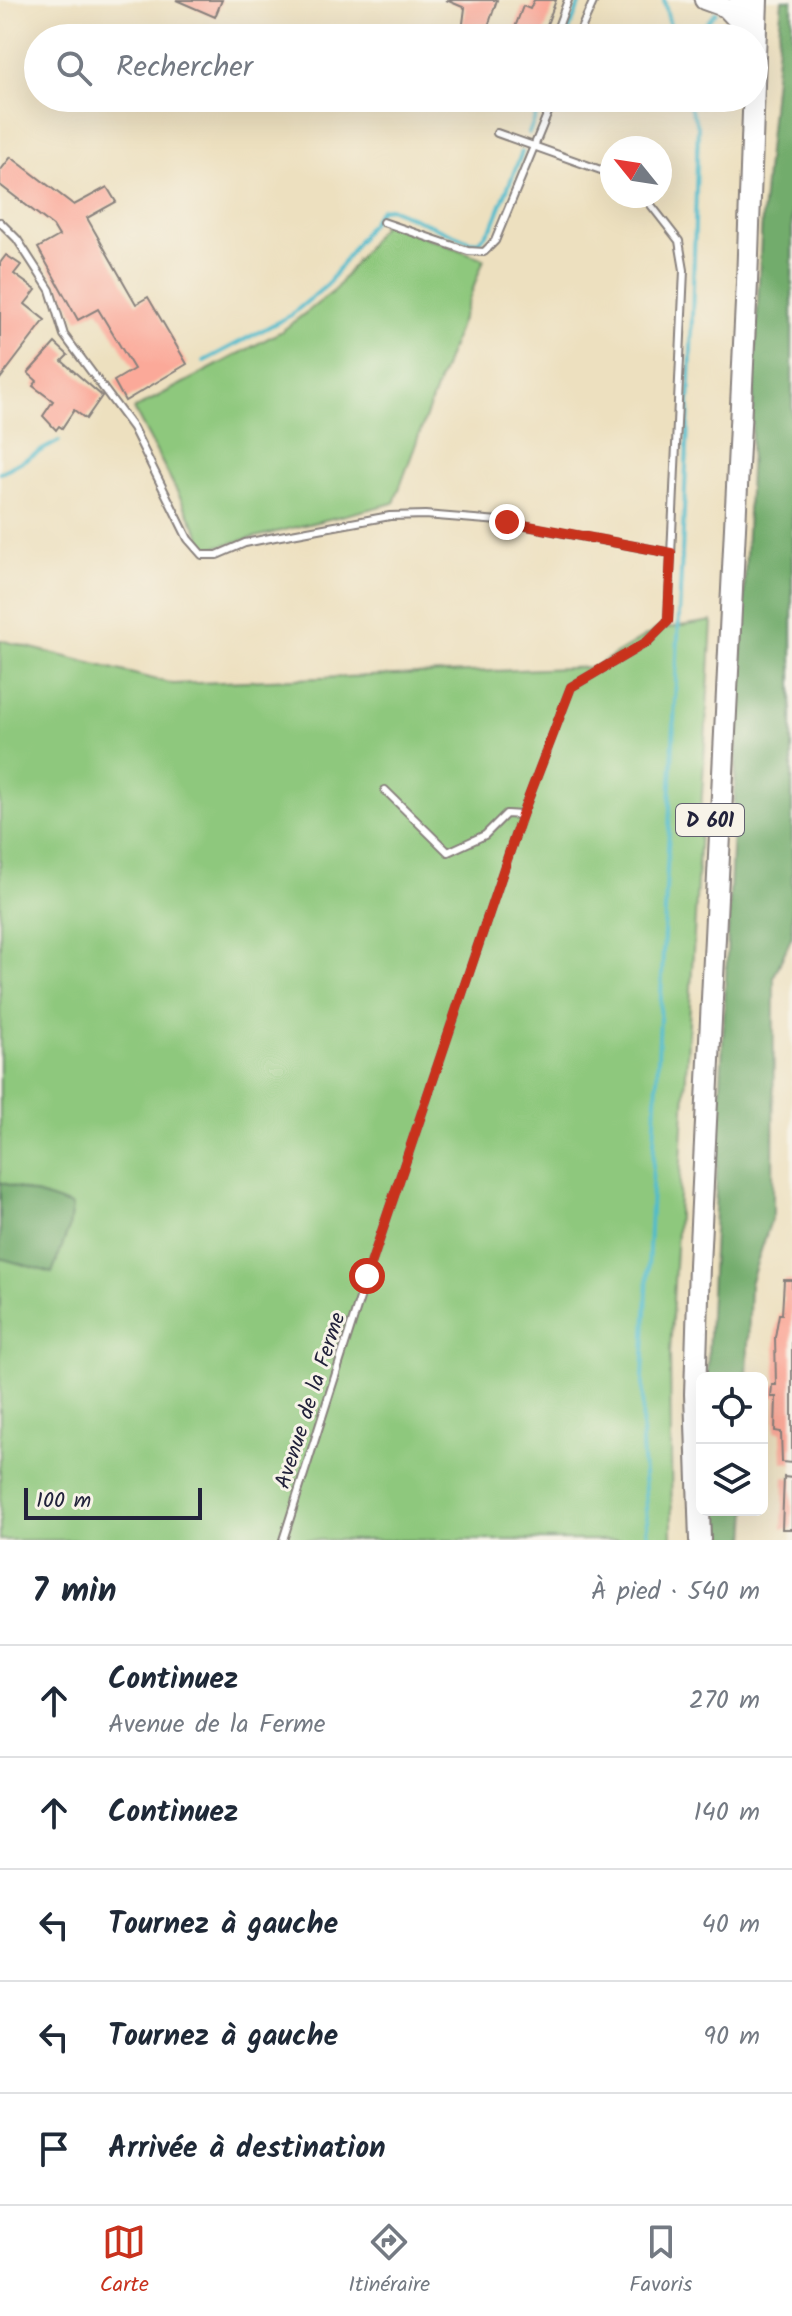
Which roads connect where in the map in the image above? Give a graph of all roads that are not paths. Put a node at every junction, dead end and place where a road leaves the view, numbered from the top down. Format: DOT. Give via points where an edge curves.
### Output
graph roads {
  1 [pos="568,0"];
  2 [pos="594,0"];
  3 [pos="704,0"];
  4 [pos="740,0"];
  5 [pos="757,0"];
  6 [pos="559,24"];
  7 [pos="583,24"];
  8 [pos="736,24"];
  9 [pos="740,24"];
  10 [pos="756,24"];
  11 [pos="548,112"];
  12 [pos="743,112"];
  13 [pos="753,112"];
  14 [pos="497,133"];
  15 [pos="535,146"];
  16 [pos="600,170"];
  17 [pos="654,208"];
  18 [pos="0,222"];
  19 [pos="383,222"];
  20 [pos="671,553"];
  21 [pos="385,790"];
  22 [pos="522,815"];
  23 [pos="283,1540"];
  24 [pos="689,1540"];
  25 [pos="700,1540"];
  1 -- 6 [label="lane"];
  2 -- 7 [label="lane"];
  3 -- 8 [label="main road" via="726,8"];
  4 -- 9 [label="main road"];
  5 -- 10 [label="main road, D 601"];
  11 -- 15 [label="lane"];
  12 -- 24 [label="main road, D 601" via="685,1371"];
  13 -- 25 [label="main road, D 601" via="699,1280 695,1448"];
  14 -- 15 [label="lane"];
  15 -- 16 [label="lane"];
  15 -- 19 [label="lane" via="495,241 484,252"];
  17 -- 20 [label="lane" via="675,232 683,254"];
  18 -- 20 [label="lane" via="50,290 64,335 122,411 191,544 206,556 275,537 390,516 425,515 499,521"];
  20 -- 22 [label="lane, Avenue de la Ferme" via="668,621 647,642 571,687"];
  21 -- 22 [label="lane" via="448,852 485,835 506,814"];
  22 -- 23 [label="lane, Avenue de la Ferme"];
}
